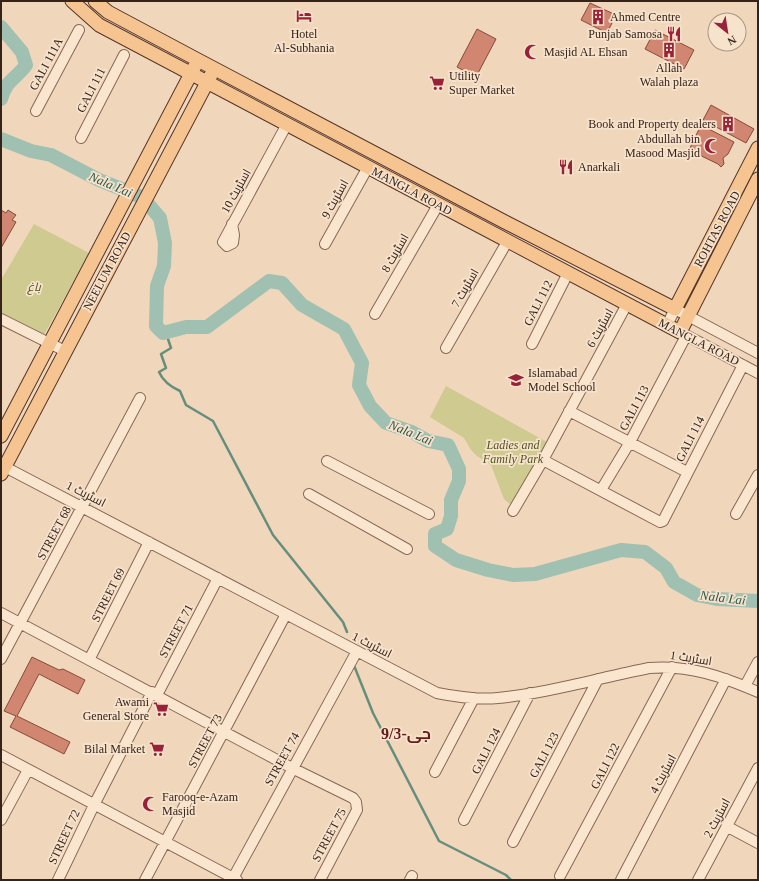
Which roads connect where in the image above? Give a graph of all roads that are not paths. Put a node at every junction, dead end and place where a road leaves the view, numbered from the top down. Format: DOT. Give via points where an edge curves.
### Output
graph roads {
  1 [pos="72,1"];
  2 [pos="95,1"];
  3 [pos="79,30"];
  4 [pos="124,55"];
  5 [pos="198,60"];
  6 [pos="215,69"];
  7 [pos="191,74"];
  8 [pos="207,82"];
  9 [pos="36,111"];
  10 [pos="287,124"];
  11 [pos="81,138"];
  12 [pos="758,148"];
  13 [pos="368,167"];
  14 [pos="758,179"];
  15 [pos="438,205"];
  16 [pos="232,224"];
  17 [pos="507,242"];
  18 [pos="325,244"];
  19 [pos="568,274"];
  20 [pos="627,304"];
  21 [pos="675,309"];
  22 [pos="375,314"];
  23 [pos="688,316"];
  24 [pos="1,319"];
  25 [pos="667,325"];
  26 [pos="683,334"];
  27 [pos="48,344"];
  28 [pos="532,344"];
  29 [pos="446,348"];
  30 [pos="65,351"];
  31 [pos="758,353"];
  32 [pos="743,365"];
  33 [pos="758,373"];
  34 [pos="140,398"];
  35 [pos="569,411"];
  36 [pos="1,436"];
  37 [pos="630,442"];
  38 [pos="543,460"];
  39 [pos="327,461"];
  40 [pos="3,470"];
  41 [pos="687,472"];
  42 [pos="758,474"];
  43 [pos="601,490"];
  44 [pos="309,494"];
  45 [pos="83,507"];
  46 [pos="513,511"];
  47 [pos="429,514"];
  48 [pos="736,514"];
  49 [pos="149,542"];
  50 [pos="407,548"];
  51 [pos="218,578"];
  52 [pos="1,613"];
  53 [pos="286,614"];
  54 [pos="20,624"];
  55 [pos="357,652"];
  56 [pos="1,659"];
  57 [pos="89,660"];
  58 [pos="758,662"];
  59 [pos="672,667"];
  60 [pos="598,679"];
  61 [pos="726,679"];
  62 [pos="745,686"];
  63 [pos="758,692"];
  64 [pos="530,693"];
  65 [pos="154,694"];
  66 [pos="474,698"];
  67 [pos="225,732"];
  68 [pos="1,755"];
  69 [pos="292,768"];
  70 [pos="758,768"];
  71 [pos="28,770"];
  72 [pos="435,772"];
  73 [pos="94,805"];
  74 [pos="1,820"];
  75 [pos="464,820"];
  76 [pos="728,827"];
  77 [pos="165,842"];
  78 [pos="513,842"];
  79 [pos="758,843"];
  80 [pos="560,876"];
  81 [pos="234,879"];
  82 [pos="58,880"];
  83 [pos="145,880"];
  84 [pos="320,880"];
  85 [pos="621,880"];
  86 [pos="698,880"];
  1 -- 7 [label="main road, MANGLA ROAD" via="99,25"];
  2 -- 5 [label="main road, MANGLA ROAD" via="108,12"];
  3 -- 9 [label="street, GALI 111A"];
  4 -- 11 [label="street, GALI 111"];
  5 -- 6 [label="main road, MANGLA ROAD"];
  5 -- 7 [label="main road, NEELUM ROAD"];
  6 -- 8 [label="main road, NEELUM ROAD"];
  6 -- 21 [label="main road, MANGLA ROAD"];
  7 -- 8 [label="main road, MANGLA ROAD"];
  7 -- 27 [label="main road, NEELUM ROAD"];
  8 -- 10 [label="main road, MANGLA ROAD"];
  8 -- 30 [label="main road, NEELUM ROAD"];
  10 -- 13 [label="main road, MANGLA ROAD"];
  10 -- 16 [label="street, اسٹریٹ 10" via="223,242 227,246 233,243 234,235"];
  12 -- 21 [label="main road, ROHTAS ROAD"];
  13 -- 15 [label="main road, MANGLA ROAD"];
  13 -- 18 [label="street, اسٹریٹ 9"];
  14 -- 23 [label="main road, ROHTAS ROAD"];
  15 -- 17 [label="main road, MANGLA ROAD"];
  15 -- 22 [label="street, اسٹریٹ 8"];
  17 -- 19 [label="main road, MANGLA ROAD"];
  17 -- 29 [label="street, اسٹریٹ 7"];
  19 -- 20 [label="main road, MANGLA ROAD"];
  19 -- 28 [label="street, GALI 112"];
  20 -- 25 [label="main road, MANGLA ROAD"];
  20 -- 35 [label="street, اسٹریٹ 6"];
  21 -- 23 [label="street, MANGLA ROAD"];
  21 -- 25 [label="street"];
  23 -- 26 [label="main road, ROHTAS ROAD"];
  23 -- 31 [label="street, MANGLA ROAD"];
  24 -- 27 [label="street"];
  25 -- 26 [label="main road, MANGLA ROAD"];
  26 -- 32 [label="street, MANGLA ROAD"];
  26 -- 37 [label="street, GALI 113"];
  27 -- 30 [label="street"];
  27 -- 36 [label="main road, NEELUM ROAD"];
  30 -- 40 [label="main road, NEELUM ROAD"];
  32 -- 33 [label="street, MANGLA ROAD"];
  32 -- 41 [label="street, GALI 114"];
  34 -- 45 [label="street, STREET 68"];
  35 -- 37 [label="street"];
  35 -- 38 [label="street, اسٹریٹ 6"];
  37 -- 41 [label="street"];
  37 -- 43 [label="street, GALI 113"];
  38 -- 43 [label="street"];
  38 -- 46 [label="street, اسٹریٹ 6"];
  39 -- 47 [label="street"];
  40 -- 45 [label="street, اسٹریٹ 1"];
  41 -- 43 [label="street, GALI 114" via="662,520 658,521"];
  42 -- 48 [label="street"];
  44 -- 50 [label="street"];
  45 -- 49 [label="street, اسٹریٹ 1"];
  45 -- 54 [label="street, STREET 68"];
  49 -- 51 [label="street, اسٹریٹ 1"];
  49 -- 57 [label="street, STREET 69"];
  51 -- 53 [label="street, اسٹریٹ 1"];
  51 -- 65 [label="street, STREET 71"];
  52 -- 54 [label="street"];
  53 -- 55 [label="street, اسٹریٹ 1"];
  53 -- 67 [label="street, STREET 73"];
  54 -- 56 [label="street, STREET 68"];
  54 -- 57 [label="street"];
  55 -- 66 [label="street, اسٹریٹ 1" via="437,693"];
  55 -- 69 [label="street, STREET 74"];
  57 -- 65 [label="street"];
  58 -- 62 [label="street"];
  59 -- 60 [label="street, اسٹریٹ 1" via="649,668"];
  59 -- 61 [label="street, اسٹریٹ 1" via="706,672"];
  59 -- 80 [label="street, GALI 122"];
  60 -- 64 [label="street, اسٹریٹ 1"];
  60 -- 78 [label="street, GALI 123"];
  61 -- 62 [label="street, اسٹریٹ 1"];
  61 -- 85 [label="street, اسٹریٹ 4"];
  62 -- 63 [label="street, اسٹریٹ 1"];
  64 -- 66 [label="street, اسٹریٹ 1" via="497,698"];
  64 -- 75 [label="street, GALI 124"];
  65 -- 67 [label="street"];
  65 -- 73 [label="street, STREET 71"];
  66 -- 72 [label="street"];
  67 -- 69 [label="street"];
  67 -- 77 [label="street, STREET 73"];
  68 -- 71 [label="street"];
  69 -- 81 [label="street, STREET 74"];
  69 -- 84 [label="street, STREET 75" via="345,793 356,802 357,810"];
  70 -- 76 [label="street, اسٹریٹ 2"];
  71 -- 73 [label="street"];
  71 -- 74 [label="street"];
  73 -- 77 [label="street"];
  73 -- 82 [label="street, STREET 72"];
  76 -- 79 [label="street"];
  76 -- 86 [label="street, اسٹریٹ 2"];
  77 -- 81 [label="street"];
  77 -- 83 [label="street, STREET 73"];
}
